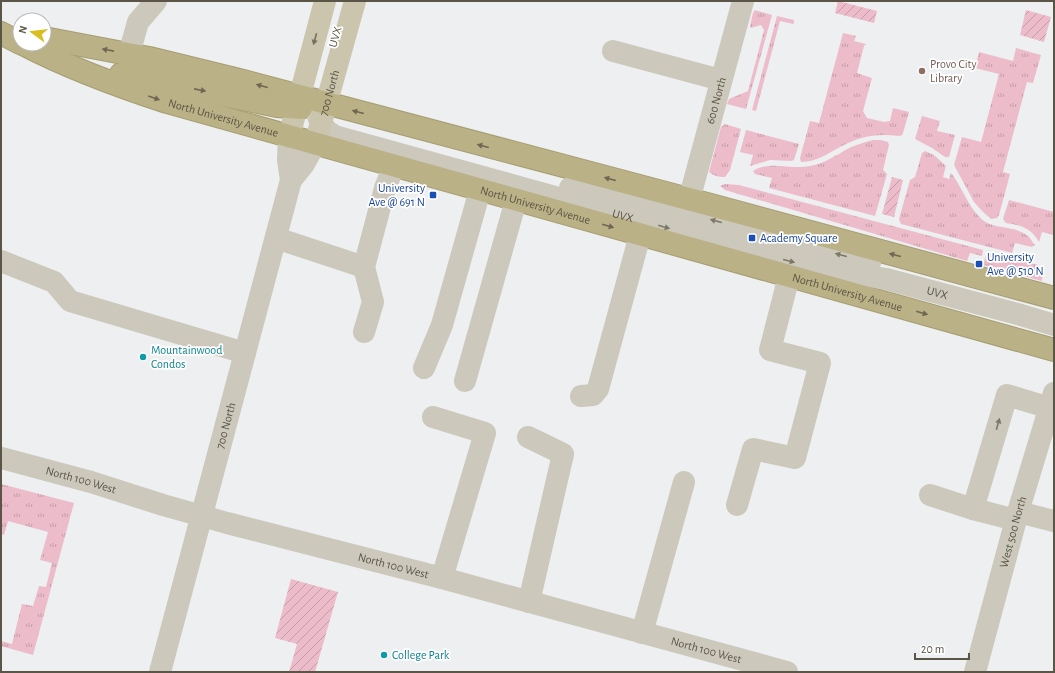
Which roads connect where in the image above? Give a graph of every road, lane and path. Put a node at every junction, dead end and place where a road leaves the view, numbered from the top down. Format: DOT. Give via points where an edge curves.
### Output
graph roads {
  1 [pos="156,1"];
  2 [pos="325,1"];
  3 [pos="344,1"];
  4 [pos="355,1"];
  5 [pos="743,1"];
  6 [pos="1,32"];
  7 [pos="12,33"];
  8 [pos="12,38"];
  9 [pos="52,40"];
  10 [pos="613,51"];
  11 [pos="40,52"];
  12 [pos="129,54"];
  13 [pos="52,58"];
  14 [pos="721,80"];
  15 [pos="313,106"];
  16 [pos="289,137"];
  17 [pos="315,144"];
  18 [pos="394,166"];
  19 [pos="291,180"];
  20 [pos="480,190"];
  21 [pos="516,200"];
  22 [pos="689,200"];
  23 [pos="640,235"];
  24 [pos="276,238"];
  25 [pos="1,262"];
  26 [pos="364,267"];
  27 [pos="789,276"];
  28 [pos="1054,298"];
  29 [pos="1054,315"];
  30 [pos="1054,325"];
  31 [pos="364,332"];
  32 [pos="1054,350"];
  33 [pos="245,353"];
  34 [pos="424,368"];
  35 [pos="465,380"];
  36 [pos="581,396"];
  37 [pos="1052,400"];
  38 [pos="433,418"];
  39 [pos="528,436"];
  40 [pos="1,458"];
  41 [pos="684,482"];
  42 [pos="930,495"];
  43 [pos="737,505"];
  44 [pos="974,509"];
  45 [pos="202,516"];
  46 [pos="1017,516"];
  47 [pos="1054,521"];
  48 [pos="442,578"];
  49 [pos="529,602"];
  50 [pos="642,633"];
  51 [pos="160,672"];
  52 [pos="787,672"];
  53 [pos="975,672"];
  1 -- 12 [label="street" via="138,22"];
  2 -- 15 [label="main road, 700 North, one-way"];
  3 -- 15 [label="street, UVX"];
  4 -- 15 [label="main road, 700 North"];
  5 -- 14 [label="street, 600 North"];
  6 -- 7 [label="highway"];
  6 -- 8 [label="highway"];
  12 -- 9 [label="highway, one-way"];
  10 -- 14 [label="street"];
  11 -- 13 [label="highway, North University Avenue"];
  15 -- 12 [label="highway, one-way" via="201,71"];
  13 -- 15 [label="highway, one-way" via="277,106"];
  13 -- 16 [label="highway, North University Avenue, one-way" via="119,86"];
  14 -- 22 [label="street, 600 North"];
  15 -- 16 [label="main road, 700 North"];
  15 -- 17 [label="main road, 700 North"];
  22 -- 15 [label="highway, one-way"];
  29 -- 15 [label="street, UVX, one-way" via="1021,303 635,200 510,177 344,132"];
  15 -- 30 [label="street, UVX, one-way" via="328,132 335,136 768,256 886,279"];
  16 -- 17 [label="highway, North University Avenue"];
  16 -- 19 [label="street, 700 North"];
  17 -- 18 [label="highway, North University Avenue"];
  17 -- 19 [label="street, 700 North"];
  18 -- 20 [label="highway, North University Avenue"];
  18 -- 26 [label="street" via="385,188"];
  19 -- 24 [label="street, 700 North"];
  20 -- 21 [label="highway, North University Avenue"];
  20 -- 34 [label="street" via="442,324"];
  21 -- 23 [label="highway, North University Avenue, one-way"];
  21 -- 35 [label="street"];
  28 -- 22 [label="highway, one-way"];
  23 -- 27 [label="highway, North University Avenue"];
  23 -- 36 [label="street" via="598,389 593,395"];
  24 -- 26 [label="street"];
  24 -- 33 [label="street, 700 North"];
  25 -- 33 [label="street" via="54,282 70,301"];
  26 -- 31 [label="street" via="373,302"];
  27 -- 32 [label="highway, North University Avenue, one-way"];
  27 -- 43 [label="street" via="770,350 820,364 795,458 753,449"];
  33 -- 45 [label="street, 700 North"];
  44 -- 37 [label="street, one-way" via="1007,395"];
  37 -- 46 [label="street, West 500 North"];
  38 -- 48 [label="street" via="485,433"];
  39 -- 49 [label="street" via="562,454"];
  40 -- 45 [label="street, North 100 West"];
  41 -- 50 [label="street"];
  42 -- 44 [label="street"];
  44 -- 46 [label="street"];
  45 -- 48 [label="street, North 100 West"];
  45 -- 51 [label="street, 700 North"];
  46 -- 47 [label="street"];
  46 -- 53 [label="street, West 500 North"];
  48 -- 49 [label="street, North 100 West"];
  49 -- 50 [label="street, North 100 West"];
  50 -- 52 [label="street, North 100 West"];
}
